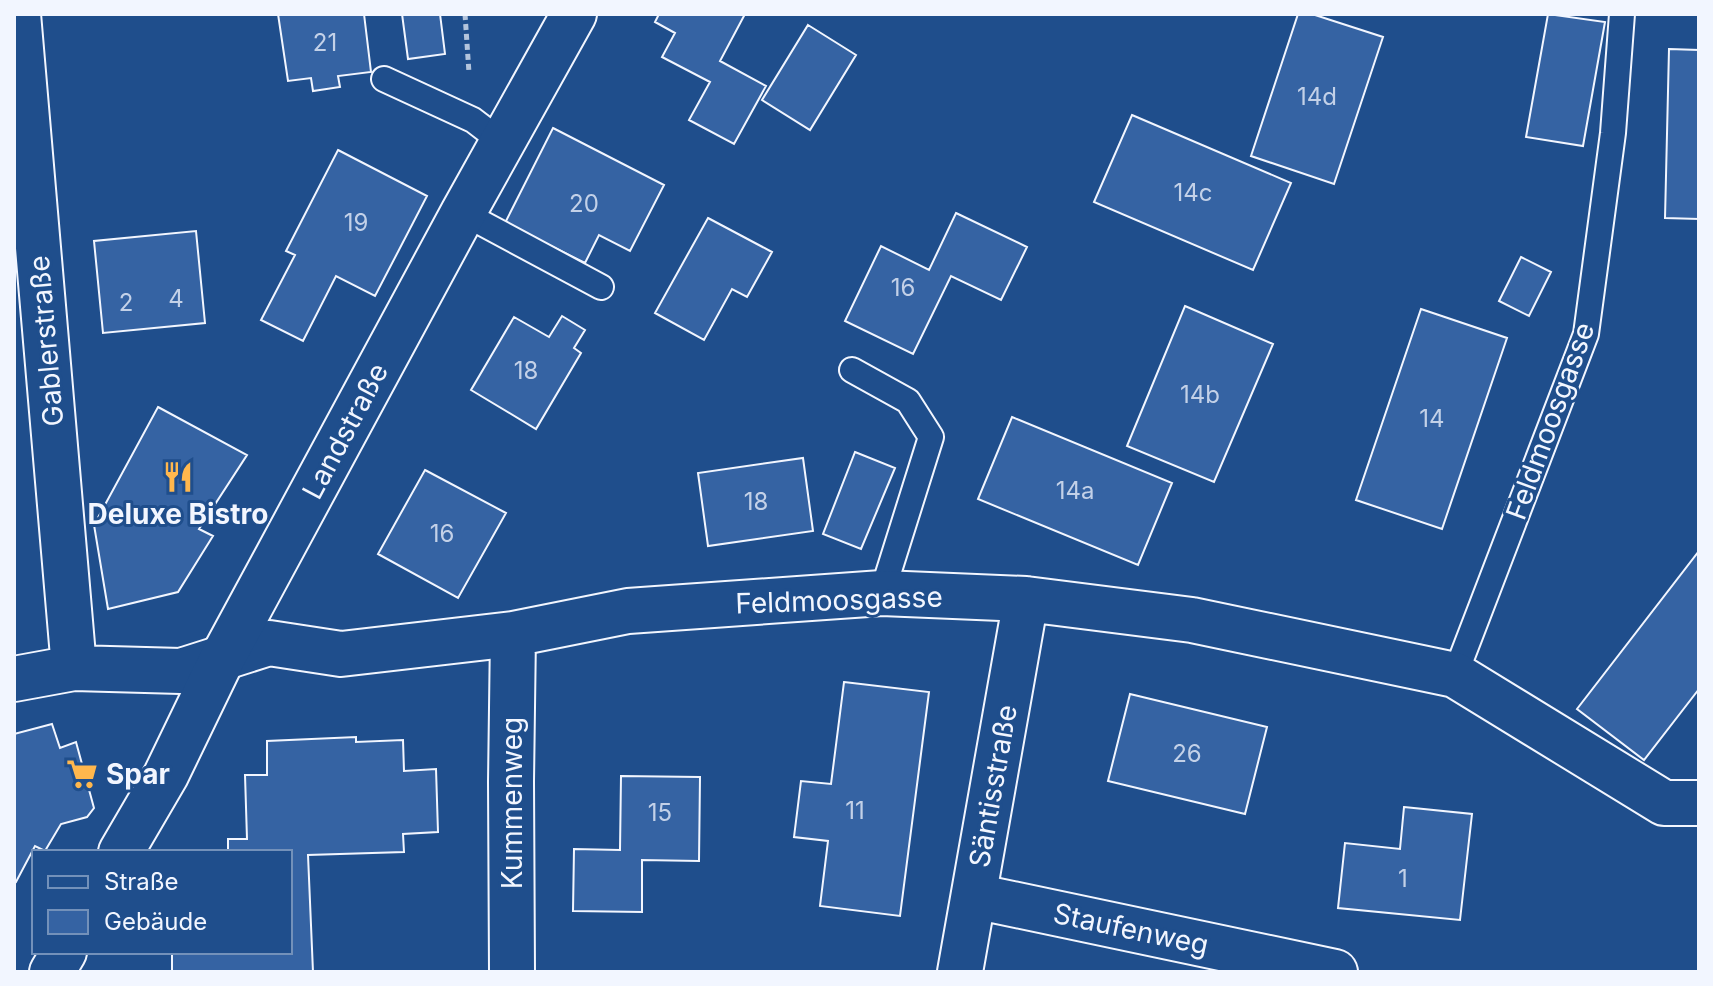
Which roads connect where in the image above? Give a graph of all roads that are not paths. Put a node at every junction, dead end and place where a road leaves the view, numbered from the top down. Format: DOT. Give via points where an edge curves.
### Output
graph roads {
  1 [pos="18,14"];
  2 [pos="574,14"];
  3 [pos="1622,14"];
  4 [pos="384,79"];
  5 [pos="488,132"];
  6 [pos="463,213"];
  7 [pos="601,287"];
  8 [pos="852,370"];
  9 [pos="882,593"];
  10 [pos="1026,599"];
  11 [pos="513,634"];
  12 [pos="223,657"];
  13 [pos="74,668"];
  14 [pos="1455,675"];
  15 [pos="14,679"];
  16 [pos="1699,803"];
  17 [pos="122,850"];
  18 [pos="974,896"];
  19 [pos="63,954"];
  20 [pos="52,972"];
  21 [pos="512,972"];
  22 [pos="960,972"];
  23 [pos="1335,972"];
  1 -- 13 [label="street, Gablerstraße"];
  2 -- 5 [label="street, Landstraße"];
  3 -- 14 [label="lane, Feldmoosgasse" via="1613,133 1586,334"];
  4 -- 5 [label="lane"];
  5 -- 6 [label="street, Landstraße"];
  6 -- 7 [label="lane"];
  6 -- 12 [label="street, Landstraße"];
  8 -- 9 [label="lane" via="908,401 931,437"];
  9 -- 10 [label="street, Feldmoosgasse"];
  9 -- 11 [label="street, Feldmoosgasse" via="628,611"];
  10 -- 14 [label="street, Feldmoosgasse" via="1192,620"];
  10 -- 18 [label="street, Säntisstraße"];
  11 -- 12 [label="street, Feldmoosgasse" via="341,654 269,643"];
  11 -- 21 [label="street, Kummenweg"];
  12 -- 13 [label="street, Feldmoosgasse" via="181,671"];
  12 -- 17 [label="street, Landstraße" via="166,775"];
  13 -- 15 [label="street, Feldmoosgasse"];
  14 -- 16 [label="street, Feldmoosgasse" via="1664,803"];
  18 -- 22 [label="street, Säntisstraße"];
  18 -- 23 [label="street, Staufenweg"];
  19 -- 20 [label="street"];
}
